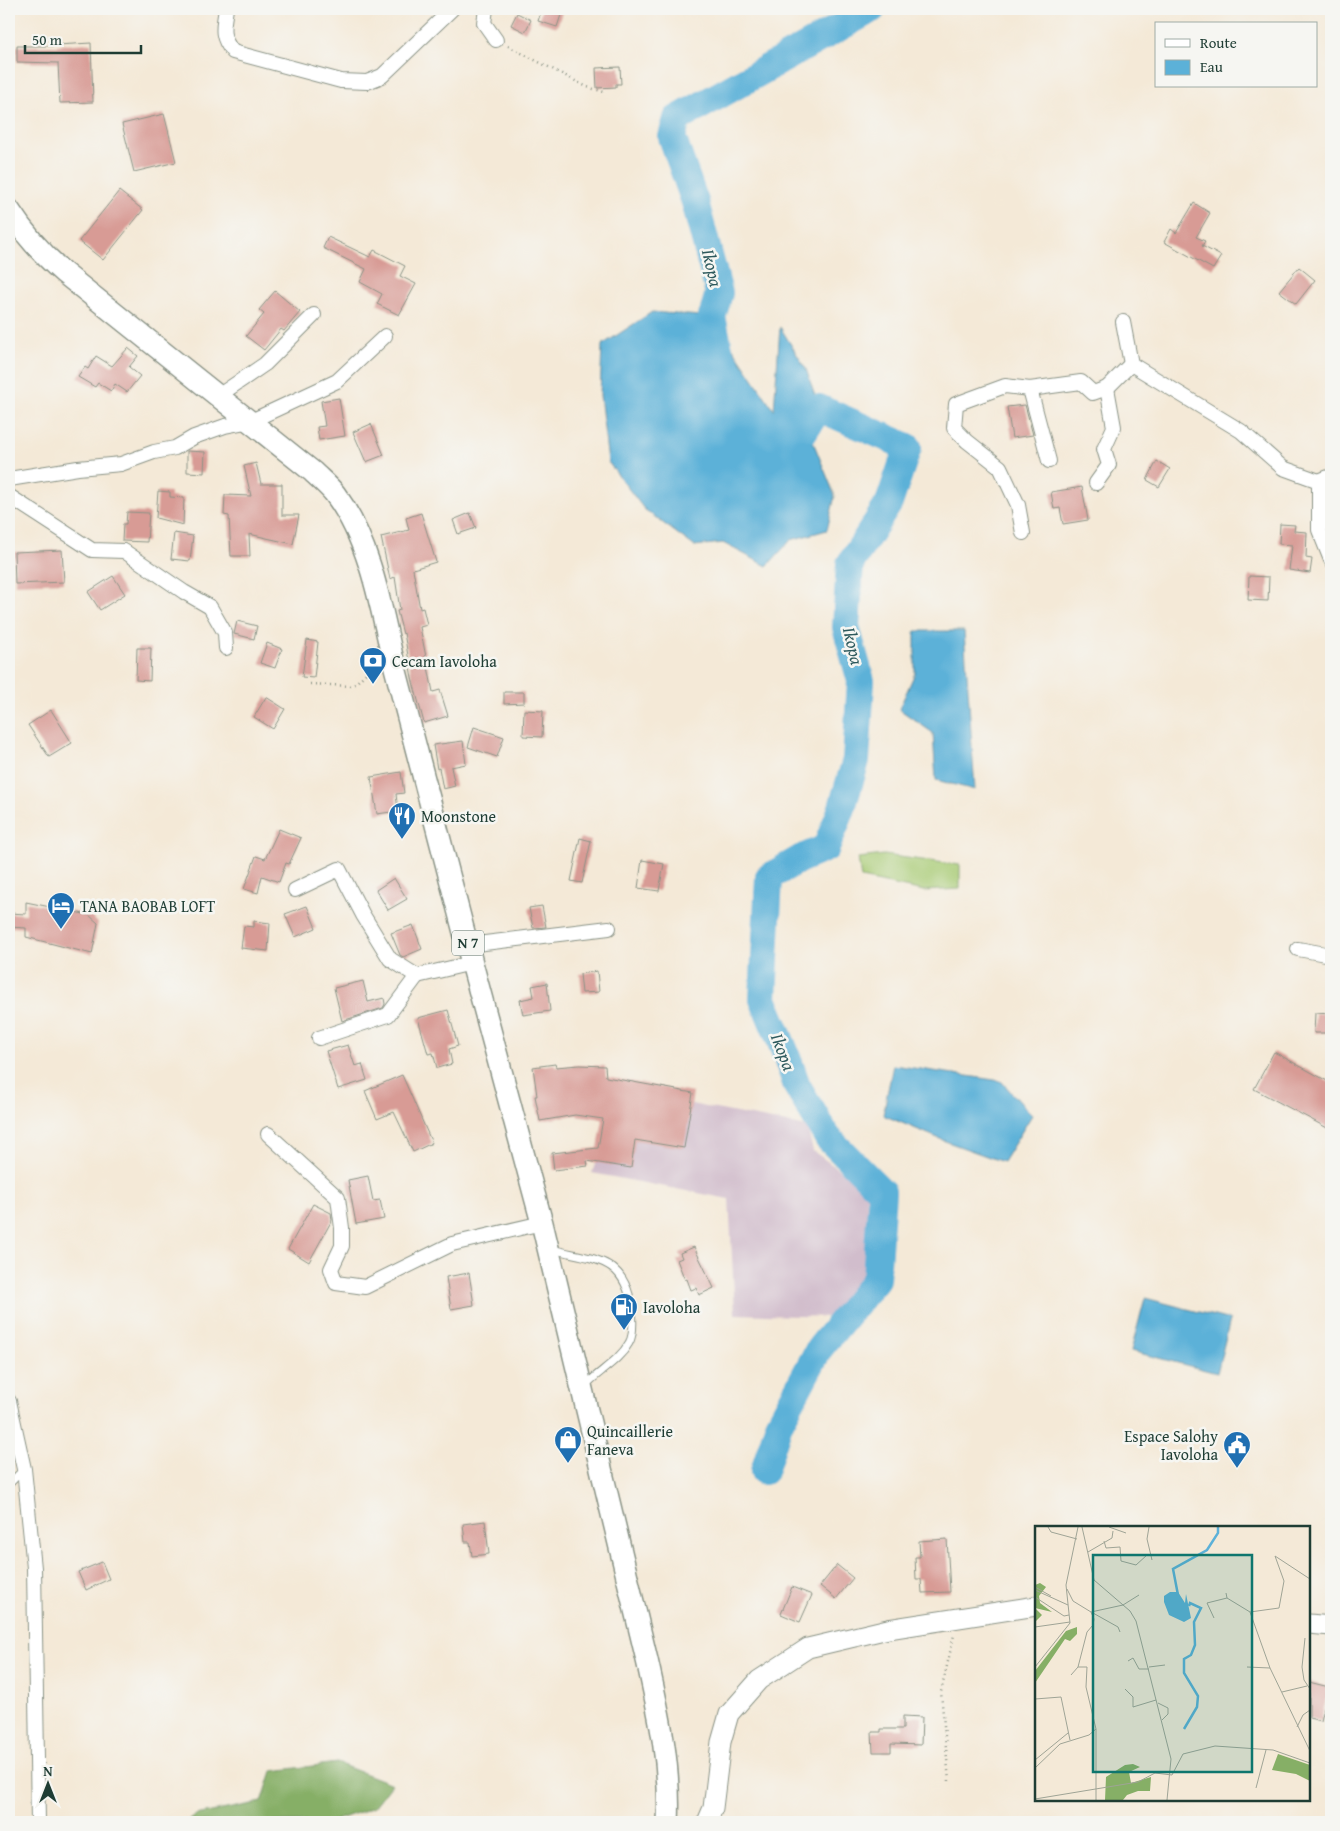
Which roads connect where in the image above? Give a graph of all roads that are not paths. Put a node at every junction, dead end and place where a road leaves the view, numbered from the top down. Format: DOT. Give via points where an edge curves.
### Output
graph roads {
  1 [pos="226,9"];
  2 [pos="452,9"];
  3 [pos="486,9"];
  4 [pos="496,40"];
  5 [pos="9,210"];
  6 [pos="314,315"];
  7 [pos="1123,322"];
  8 [pos="385,336"];
  9 [pos="1131,364"];
  10 [pos="1107,388"];
  11 [pos="1030,389"];
  12 [pos="218,396"];
  13 [pos="251,421"];
  14 [pos="1049,461"];
  15 [pos="9,479"];
  16 [pos="1325,479"];
  17 [pos="1096,483"];
  18 [pos="9,496"];
  19 [pos="1023,533"];
  20 [pos="1331,560"];
  21 [pos="226,648"];
  22 [pos="295,890"];
  23 [pos="609,928"];
  24 [pos="1298,949"];
  25 [pos="470,954"];
  26 [pos="1331,955"];
  27 [pos="417,976"];
  28 [pos="319,1038"];
  29 [pos="268,1134"];
  30 [pos="542,1223"];
  31 [pos="548,1248"];
  32 [pos="582,1390"];
  33 [pos="9,1401"];
  34 [pos="24,1469"];
  35 [pos="9,1484"];
  36 [pos="1035,1606"];
  37 [pos="1310,1624"];
  38 [pos="1331,1626"];
  39 [pos="38,1822"];
  40 [pos="668,1822"];
  41 [pos="707,1822"];
  1 -- 2 [label="street" via="225,42 233,52 341,81 367,82 382,76"];
  3 -- 4 [label="street" via="484,23"];
  5 -- 12 [label="main road, N 7" via="43,254"];
  6 -- 12 [label="street" via="265,364"];
  7 -- 9 [label="street"];
  8 -- 13 [label="street" via="338,381"];
  9 -- 10 [label="street"];
  9 -- 16 [label="street" via="1241,431 1283,468"];
  10 -- 11 [label="street" via="1094,393 1080,382"];
  10 -- 17 [label="street" via="1114,426 1104,449 1109,465"];
  11 -- 14 [label="street"];
  11 -- 19 [label="street" via="1005,386 956,404 954,428 1000,467 1018,505"];
  12 -- 13 [label="main road, N 7"];
  13 -- 15 [label="street" via="225,426 175,448 121,464"];
  13 -- 25 [label="main road, N 7" via="313,472 334,494 353,525 369,563"];
  16 -- 20 [label="street" via="1319,530"];
  18 -- 21 [label="street" via="92,550 124,551 210,607 225,633"];
  22 -- 27 [label="street" via="339,869 390,959"];
  23 -- 25 [label="street"];
  24 -- 26 [label="street"];
  25 -- 27 [label="street"];
  25 -- 30 [label="main road, N 7"];
  27 -- 28 [label="street" via="388,1015"];
  29 -- 30 [label="street" via="338,1198 342,1246 331,1270 336,1283 365,1287 452,1244"];
  30 -- 31 [label="main road, N 7"];
  31 -- 32 [label="main road, N 7"];
  31 -- 32 [label="lane" via="596,1259 619,1272 630,1292 631,1341 622,1354"];
  32 -- 40 [label="main road, N 7" via="661,1721 668,1784"];
  33 -- 34 [label="street"];
  34 -- 35 [label="lane"];
  34 -- 39 [label="street" via="34,1568"];
  36 -- 41 [label="street" via="888,1629 808,1648 759,1680 728,1714 721,1742 713,1808"];
  37 -- 38 [label="street"];
}
